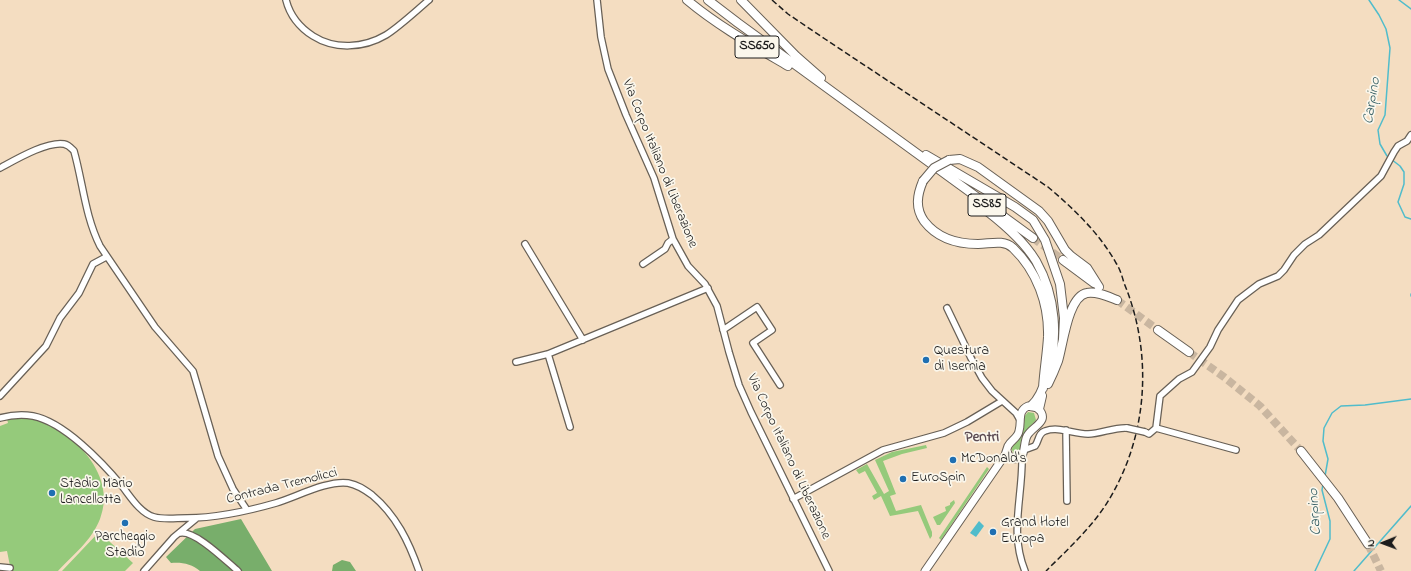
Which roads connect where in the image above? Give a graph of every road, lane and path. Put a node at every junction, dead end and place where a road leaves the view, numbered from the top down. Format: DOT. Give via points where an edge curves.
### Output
graph roads {
  1 [pos="286,0"];
  2 [pos="429,0"];
  3 [pos="598,0"];
  4 [pos="687,0"];
  5 [pos="708,0"];
  6 [pos="741,0"];
  7 [pos="830,91"];
  8 [pos="852,106"];
  9 [pos="1411,135"];
  10 [pos="909,147"];
  11 [pos="0,168"];
  12 [pos="942,172"];
  13 [pos="1033,238"];
  14 [pos="673,239"];
  15 [pos="525,244"];
  16 [pos="106,257"];
  17 [pos="1063,260"];
  18 [pos="643,264"];
  19 [pos="1099,286"];
  20 [pos="708,288"];
  21 [pos="947,308"];
  22 [pos="724,330"];
  23 [pos="1158,330"];
  24 [pos="1063,339"];
  25 [pos="583,340"];
  26 [pos="1189,352"];
  27 [pos="548,354"];
  28 [pos="516,362"];
  29 [pos="780,385"];
  30 [pos="1043,388"];
  31 [pos="0,396"];
  32 [pos="1002,401"];
  33 [pos="1031,408"];
  34 [pos="1012,409"];
  35 [pos="0,418"];
  36 [pos="1020,420"];
  37 [pos="570,427"];
  38 [pos="1156,428"];
  39 [pos="1066,430"];
  40 [pos="1026,437"];
  41 [pos="1038,440"];
  42 [pos="1236,450"];
  43 [pos="1301,451"];
  44 [pos="1016,455"];
  45 [pos="793,499"];
  46 [pos="1067,501"];
  47 [pos="247,510"];
  48 [pos="197,518"];
  49 [pos="189,529"];
  50 [pos="1368,544"];
  51 [pos="0,567"];
  52 [pos="10,568"];
  53 [pos="144,571"];
  54 [pos="238,571"];
  55 [pos="419,571"];
  56 [pos="829,571"];
  57 [pos="925,571"];
  58 [pos="1025,571"];
  1 -- 2 [label="street" via="292,16 307,32 327,43 350,46 387,34"];
  3 -- 14 [label="street, Via Corpo Italiano di Liberazione" via="608,69 654,178"];
  4 -- 7 [label="highway, SS650" via="736,35"];
  5 -- 7 [label="highway"];
  6 -- 8 [label="highway, SS650" via="816,74 845,95"];
  7 -- 8 [label="highway"];
  8 -- 10 [label="highway"];
  9 -- 38 [label="street" via="1407,142 1398,146 1381,176 1320,235 1305,244 1278,276 1258,284 1238,300 1192,372 1179,378 1160,396"];
  10 -- 12 [label="highway, SS85"];
  10 -- 24 [label="highway" via="933,158 1034,220 1045,240 1060,284 1064,318"];
  11 -- 16 [label="street" via="39,149 64,144 71,147 76,157 93,232"];
  12 -- 13 [label="highway, SS85"];
  12 -- 30 [label="highway" via="956,189 1009,229 1035,260 1043,276 1050,295 1054,335 1052,360"];
  14 -- 18 [label="street" via="665,249"];
  14 -- 20 [label="street, Via Corpo Italiano di Liberazione" via="688,266"];
  15 -- 25 [label="street"];
  16 -- 31 [label="street" via="93,264 79,293 60,318 46,346"];
  16 -- 47 [label="street" via="110,259 155,327 193,371 218,456 233,489"];
  17 -- 19 [label="highway"];
  19 -- 24 [label="highway" via="1117,300 1095,293 1083,294 1074,304"];
  19 -- 30 [label="highway, bridge" via="1087,268 1065,250 1039,211 978,167 960,159 949,160 934,168 923,181 917,198 918,210 930,228 941,237 961,243 1003,242 1012,247 1037,280 1044,303 1048,336"];
  20 -- 22 [label="street, Via Corpo Italiano di Liberazione" via="717,306"];
  20 -- 25 [label="street"];
  21 -- 32 [label="street" via="982,378"];
  22 -- 29 [label="street" via="757,308 772,330 753,343"];
  22 -- 45 [label="street, Via Corpo Italiano di Liberazione" via="739,385"];
  23 -- 26 [label="highway"];
  24 -- 33 [label="highway" via="1054,374 1042,396"];
  25 -- 27 [label="street"];
  27 -- 28 [label="street"];
  27 -- 37 [label="street"];
  30 -- 33 [label="highway"];
  32 -- 34 [label="street"];
  32 -- 45 [label="street" via="944,433 876,453"];
  33 -- 34 [label="street"];
  33 -- 36 [label="main road" via="1022,411"];
  33 -- 40 [label="main road" via="1042,413 1042,418 1040,424"];
  34 -- 36 [label="street"];
  35 -- 48 [label="street, Contrada Tremolicci" via="14,415 34,416 54,424 66,431 106,466 146,513 160,518"];
  36 -- 44 [label="main road" via="1020,431 1007,447"];
  38 -- 39 [label="street, bridge" via="1149,434 1127,428 1117,428 1098,434"];
  38 -- 42 [label="street"];
  39 -- 41 [label="street" via="1044,431"];
  39 -- 46 [label="street"];
  40 -- 41 [label="street" via="1032,441"];
  40 -- 44 [label="main road"];
  41 -- 44 [label="street" via="1035,446"];
  43 -- 50 [label="highway" via="1330,486"];
  44 -- 57 [label="main road" via="1000,462"];
  44 -- 58 [label="street" via="1023,475 1018,501 1017,530 1018,550"];
  45 -- 56 [label="street, Via Corpo Italiano di Liberazione"];
  47 -- 48 [label="street, Contrada Tremolicci"];
  47 -- 55 [label="street, Contrada Tremolicci" via="332,484 347,483 361,487 378,500 393,517 403,532"];
  48 -- 49 [label="street"];
  49 -- 53 [label="street" via="178,534"];
  49 -- 54 [label="street"];
  51 -- 52 [label="street"];
}
